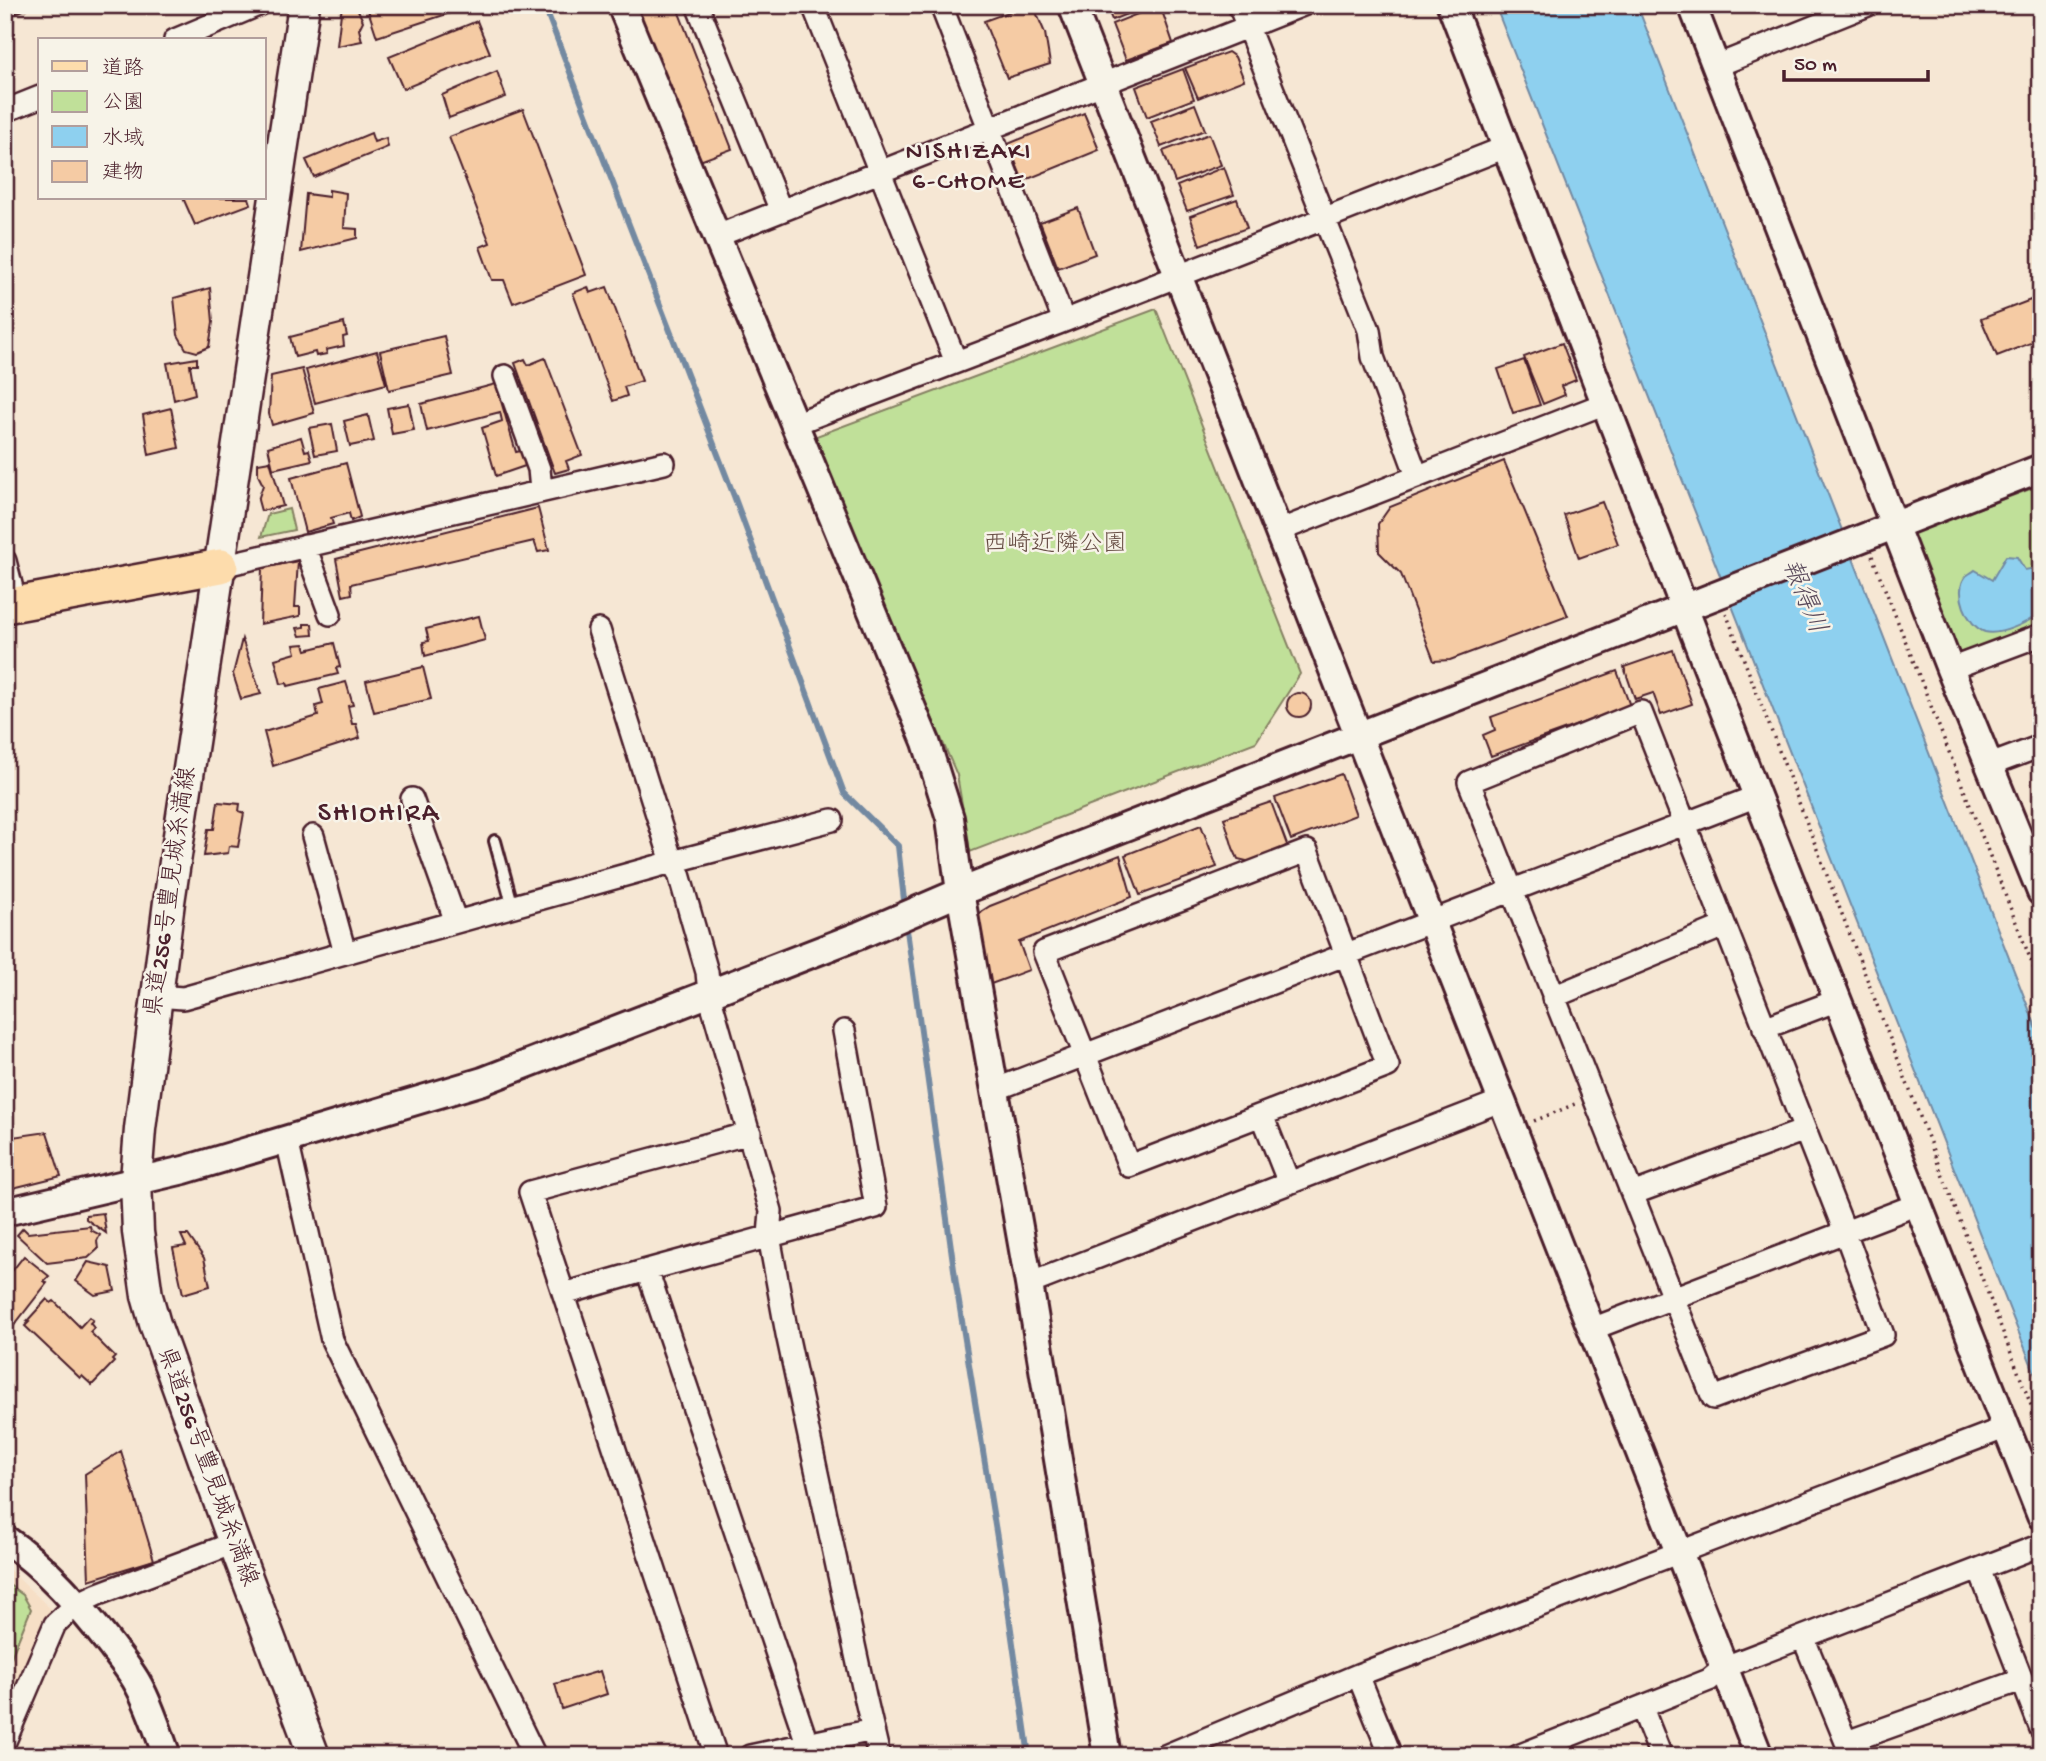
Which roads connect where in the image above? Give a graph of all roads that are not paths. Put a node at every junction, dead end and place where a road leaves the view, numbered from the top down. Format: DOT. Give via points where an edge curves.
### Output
graph roads {
  1 [pos="258,5"];
  2 [pos="304,5"];
  3 [pos="621,5"];
  4 [pos="697,5"];
  5 [pos="813,5"];
  6 [pos="941,5"];
  7 [pos="1072,5"];
  8 [pos="1239,5"];
  9 [pos="1303,5"];
  10 [pos="1451,5"];
  11 [pos="1692,5"];
  12 [pos="1868,5"];
  13 [pos="1247,27"];
  14 [pos="180,38"];
  15 [pos="1716,66"];
  16 [pos="1103,84"];
  17 [pos="38,98"];
  18 [pos="5,111"];
  19 [pos="989,129"];
  20 [pos="1506,147"];
  21 [pos="880,172"];
  22 [pos="781,211"];
  23 [pos="1323,218"];
  24 [pos="717,236"];
  25 [pos="1178,276"];
  26 [pos="1064,321"];
  27 [pos="956,362"];
  28 [pos="505,376"];
  29 [pos="1606,404"];
  30 [pos="794,424"];
  31 [pos="664,463"];
  32 [pos="2041,468"];
  33 [pos="1417,476"];
  34 [pos="541,490"];
  35 [pos="1894,525"];
  36 [pos="1279,531"];
  37 [pos="305,546"];
  38 [pos="5,561"];
  39 [pos="221,566"];
  40 [pos="10,605"];
  41 [pos="1685,608"];
  42 [pos="330,614"];
  43 [pos="599,630"];
  44 [pos="2041,635"];
  45 [pos="1950,668"];
  46 [pos="1360,736"];
  47 [pos="2041,746"];
  48 [pos="1990,765"];
  49 [pos="1757,796"];
  50 [pos="412,799"];
  51 [pos="832,820"];
  52 [pos="1684,824"];
  53 [pos="313,836"];
  54 [pos="495,841"];
  55 [pos="672,862"];
  56 [pos="2035,862"];
  57 [pos="1511,891"];
  58 [pos="960,892"];
  59 [pos="2041,892"];
  60 [pos="513,907"];
  61 [pos="1433,921"];
  62 [pos="456,922"];
  63 [pos="1724,926"];
  64 [pos="345,953"];
  65 [pos="1346,954"];
  66 [pos="709,994"];
  67 [pos="156,996"];
  68 [pos="1553,997"];
  69 [pos="1838,1000"];
  70 [pos="1764,1028"];
  71 [pos="844,1031"];
  72 [pos="1086,1054"];
  73 [pos="994,1090"];
  74 [pos="1503,1100"];
  75 [pos="1262,1115"];
  76 [pos="1805,1130"];
  77 [pos="750,1133"];
  78 [pos="288,1140"];
  79 [pos="136,1180"];
  80 [pos="1289,1183"];
  81 [pos="1632,1194"];
  82 [pos="1918,1204"];
  83 [pos="5,1212"];
  84 [pos="1845,1232"];
  85 [pos="769,1236"];
  86 [pos="647,1270"];
  87 [pos="1030,1284"];
  88 [pos="564,1294"];
  89 [pos="1674,1297"];
  90 [pos="1592,1329"];
  91 [pos="2007,1427"];
  92 [pos="2041,1516"];
  93 [pos="5,1538"];
  94 [pos="234,1543"];
  95 [pos="2041,1545"];
  96 [pos="1680,1552"];
  97 [pos="1979,1569"];
  98 [pos="78,1604"];
  99 [pos="1803,1637"];
  100 [pos="1725,1667"];
  101 [pos="1359,1675"];
  102 [pos="2021,1679"];
  103 [pos="1642,1708"];
  104 [pos="2041,1729"];
  105 [pos="873,1730"];
  106 [pos="5,1741"];
  107 [pos="807,1743"];
  108 [pos="1850,1749"];
  109 [pos="167,1756"];
  110 [pos="314,1756"];
  111 [pos="535,1756"];
  112 [pos="716,1756"];
  113 [pos="750,1756"];
  114 [pos="879,1756"];
  115 [pos="1107,1756"];
  116 [pos="1165,1756"];
  117 [pos="1391,1756"];
  118 [pos="1518,1756"];
  119 [pos="1661,1756"];
  120 [pos="1759,1756"];
  1 -- 14 [label="street"];
  2 -- 39 [label="main road, 県道256号豊見城糸満線"];
  3 -- 24 [label="street"];
  4 -- 22 [label="street"];
  5 -- 21 [label="street"];
  6 -- 19 [label="street"];
  7 -- 16 [label="street"];
  8 -- 13 [label="street"];
  9 -- 13 [label="street"];
  10 -- 20 [label="street"];
  11 -- 15 [label="street"];
  12 -- 15 [label="street"];
  13 -- 16 [label="street"];
  13 -- 23 [label="street"];
  15 -- 35 [label="street"];
  16 -- 19 [label="street"];
  16 -- 25 [label="street"];
  17 -- 18 [label="street"];
  19 -- 21 [label="street"];
  19 -- 26 [label="street"];
  20 -- 23 [label="street"];
  20 -- 29 [label="street"];
  21 -- 22 [label="street"];
  21 -- 27 [label="street"];
  22 -- 24 [label="street"];
  23 -- 25 [label="street"];
  23 -- 33 [label="street" via="1369,330 1373,357"];
  24 -- 30 [label="street"];
  25 -- 26 [label="street"];
  25 -- 36 [label="street"];
  26 -- 27 [label="street"];
  27 -- 30 [label="street"];
  28 -- 34 [label="street" via="539,469"];
  29 -- 33 [label="street"];
  29 -- 41 [label="street"];
  30 -- 58 [label="street" via="926,742 950,818"];
  31 -- 34 [label="street"];
  32 -- 35 [label="street"];
  33 -- 36 [label="street"];
  34 -- 37 [label="street"];
  35 -- 41 [label="street"];
  35 -- 45 [label="street"];
  36 -- 46 [label="street"];
  37 -- 39 [label="street"];
  37 -- 42 [label="street"];
  38 -- 40 [label="street"];
  39 -- 40 [label="main road"];
  39 -- 67 [label="main road, 県道256号豊見城糸満線"];
  41 -- 46 [label="street"];
  41 -- 49 [label="street"];
  43 -- 55 [label="street"];
  44 -- 45 [label="street"];
  45 -- 48 [label="street"];
  46 -- 58 [label="street"];
  46 -- 61 [label="street"];
  47 -- 48 [label="street"];
  48 -- 56 [label="street"];
  49 -- 52 [label="street"];
  49 -- 69 [label="street"];
  50 -- 62 [label="street"];
  51 -- 55 [label="street"];
  52 -- 57 [label="street"];
  52 -- 57 [label="street" via="1641,712 1469,782"];
  52 -- 63 [label="street"];
  53 -- 64 [label="street"];
  54 -- 60 [label="lane"];
  55 -- 60 [label="street"];
  55 -- 66 [label="street" via="707,972"];
  56 -- 59 [label="street"];
  57 -- 61 [label="street"];
  57 -- 68 [label="street"];
  58 -- 66 [label="street"];
  58 -- 73 [label="street"];
  60 -- 62 [label="street"];
  61 -- 65 [label="street"];
  61 -- 74 [label="street"];
  62 -- 64 [label="street"];
  63 -- 68 [label="street"];
  63 -- 70 [label="street"];
  64 -- 67 [label="street" via="183,998"];
  65 -- 72 [label="street"];
  65 -- 72 [label="street" via="1307,851 1044,952"];
  65 -- 75 [label="street" via="1388,1066"];
  66 -- 77 [label="street"];
  66 -- 78 [label="street" via="483,1081"];
  67 -- 79 [label="main road, 県道256号豊見城糸満線"];
  68 -- 81 [label="street"];
  69 -- 70 [label="street"];
  69 -- 82 [label="street"];
  70 -- 76 [label="street"];
  71 -- 85 [label="street" via="876,1208"];
  72 -- 73 [label="street"];
  72 -- 75 [label="street" via="1129,1166"];
  73 -- 87 [label="street"];
  74 -- 80 [label="street"];
  74 -- 90 [label="street"];
  75 -- 80 [label="street"];
  76 -- 81 [label="street"];
  76 -- 84 [label="street"];
  77 -- 85 [label="street" via="771,1212"];
  77 -- 88 [label="street" via="530,1192"];
  78 -- 79 [label="street"];
  78 -- 111 [label="street" via="332,1340"];
  79 -- 83 [label="street"];
  79 -- 94 [label="main road, 県道256号豊見城糸満線" via="147,1296"];
  80 -- 87 [label="street"];
  81 -- 89 [label="street"];
  82 -- 84 [label="street"];
  82 -- 91 [label="street"];
  84 -- 89 [label="street"];
  84 -- 89 [label="street" via="1883,1335 1713,1398"];
  85 -- 86 [label="street"];
  85 -- 105 [label="street"];
  86 -- 88 [label="street"];
  86 -- 107 [label="street"];
  87 -- 115 [label="street"];
  88 -- 112 [label="street"];
  89 -- 90 [label="street"];
  90 -- 96 [label="street"];
  91 -- 92 [label="street"];
  91 -- 96 [label="street"];
  93 -- 98 [label="street"];
  94 -- 98 [label="street"];
  94 -- 110 [label="main road, 県道256号豊見城糸満線"];
  95 -- 97 [label="street"];
  96 -- 100 [label="street"];
  96 -- 101 [label="street"];
  97 -- 99 [label="street"];
  97 -- 102 [label="street"];
  98 -- 106 [label="street" via="55,1624"];
  98 -- 109 [label="street" via="138,1684"];
  99 -- 100 [label="street"];
  99 -- 108 [label="street"];
  100 -- 103 [label="street" via="1709,1680"];
  100 -- 120 [label="street"];
  101 -- 116 [label="street"];
  101 -- 117 [label="street"];
  102 -- 104 [label="street"];
  102 -- 108 [label="street"];
  103 -- 118 [label="street"];
  103 -- 119 [label="street"];
  105 -- 107 [label="street"];
  105 -- 114 [label="street"];
  107 -- 113 [label="street"];
}
